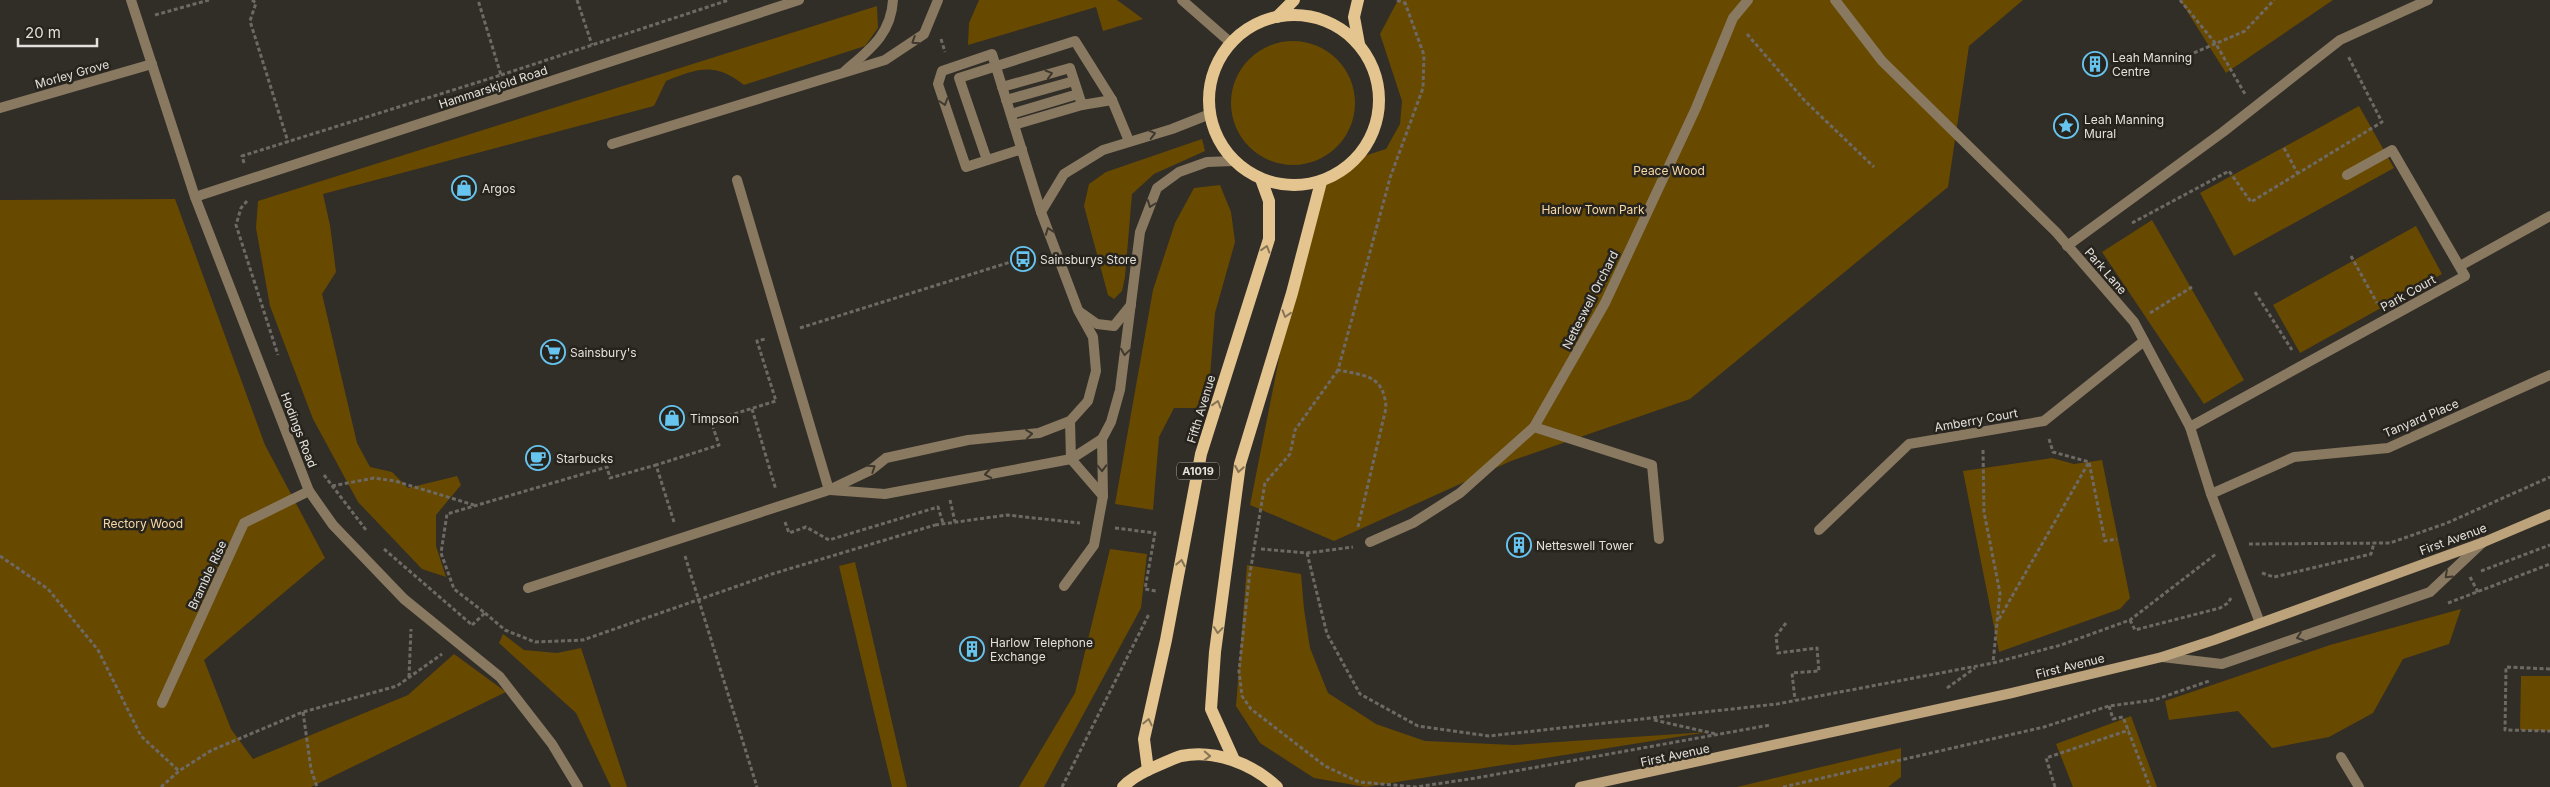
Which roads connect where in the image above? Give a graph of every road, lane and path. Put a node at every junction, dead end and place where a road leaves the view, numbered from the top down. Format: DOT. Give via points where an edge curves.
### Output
graph roads {
  1 [pos="130,0"];
  2 [pos="209,0"];
  3 [pos="252,0"];
  4 [pos="478,0"];
  5 [pos="577,0"];
  6 [pos="712,0"];
  7 [pos="729,0"];
  8 [pos="799,0"];
  9 [pos="893,0"];
  10 [pos="938,0"];
  11 [pos="1182,0"];
  12 [pos="1294,0"];
  13 [pos="1358,0"];
  14 [pos="1397,0"];
  15 [pos="1748,0"];
  16 [pos="1835,0"];
  17 [pos="2180,0"];
  18 [pos="2274,0"];
  19 [pos="2428,0"];
  20 [pos="1404,2"];
  21 [pos="713,5"];
  22 [pos="1277,16"];
  23 [pos="1734,18"];
  24 [pos="137,20"];
  25 [pos="2340,40"];
  26 [pos="1231,43"];
  27 [pos="1359,44"];
  28 [pos="2216,44"];
  29 [pos="592,45"];
  30 [pos="2182,58"];
  31 [pos="152,64"];
  32 [pos="995,66"];
  33 [pos="501,75"];
  34 [pos="840,75"];
  35 [pos="1074,81"];
  36 [pos="1002,88"];
  37 [pos="1078,94"];
  38 [pos="1006,100"];
  39 [pos="1112,100"];
  40 [pos="2238,101"];
  41 [pos="1082,105"];
  42 [pos="0,108"];
  43 [pos="1011,114"];
  44 [pos="1210,114"];
  45 [pos="1014,125"];
  46 [pos="1129,141"];
  47 [pos="288,142"];
  48 [pos="612,144"];
  49 [pos="2284,148"];
  50 [pos="1022,149"];
  51 [pos="242,156"];
  52 [pos="987,160"];
  53 [pos="1234,161"];
  54 [pos="1874,167"];
  55 [pos="2298,174"];
  56 [pos="2346,175"];
  57 [pos="1261,179"];
  58 [pos="737,180"];
  59 [pos="1321,182"];
  60 [pos="253,194"];
  61 [pos="195,197"];
  62 [pos="1041,212"];
  63 [pos="2550,216"];
  64 [pos="2130,225"];
  65 [pos="2067,246"];
  66 [pos="2351,256"];
  67 [pos="1020,260"];
  68 [pos="2460,266"];
  69 [pos="2192,287"];
  70 [pos="2255,292"];
  71 [pos="1132,304"];
  72 [pos="1078,310"];
  73 [pos="2386,319"];
  74 [pos="2134,322"];
  75 [pos="782,334"];
  76 [pos="2144,341"];
  77 [pos="280,361"];
  78 [pos="2302,366"];
  79 [pos="1338,370"];
  80 [pos="2550,375"];
  81 [pos="1070,420"];
  82 [pos="2044,421"];
  83 [pos="1534,427"];
  84 [pos="2190,427"];
  85 [pos="1983,432"];
  86 [pos="1102,439"];
  87 [pos="1071,459"];
  88 [pos="2090,462"];
  89 [pos="656,465"];
  90 [pos="320,466"];
  91 [pos="2550,477"];
  92 [pos="332,486"];
  93 [pos="829,490"];
  94 [pos="309,491"];
  95 [pos="2211,494"];
  96 [pos="1103,496"];
  97 [pos="475,505"];
  98 [pos="2550,514"];
  99 [pos="1080,523"];
  100 [pos="1111,527"];
  101 [pos="1358,529"];
  102 [pos="1819,530"];
  103 [pos="367,532"];
  104 [pos="1356,538"];
  105 [pos="1660,538"];
  106 [pos="679,539"];
  107 [pos="2117,539"];
  108 [pos="1370,542"];
  109 [pos="2484,542"];
  110 [pos="2374,543"];
  111 [pos="2230,544"];
  112 [pos="2250,544"];
  113 [pos="2550,544"];
  114 [pos="380,546"];
  115 [pos="1261,549"];
  116 [pos="2253,550"];
  117 [pos="1307,553"];
  118 [pos="0,556"];
  119 [pos="2550,564"];
  120 [pos="2258,565"];
  121 [pos="1064,586"];
  122 [pos="528,588"];
  123 [pos="2234,592"];
  124 [pos="2478,592"];
  125 [pos="1155,598"];
  126 [pos="1154,605"];
  127 [pos="2441,605"];
  128 [pos="412,606"];
  129 [pos="485,613"];
  130 [pos="2130,620"];
  131 [pos="1997,622"];
  132 [pos="1786,623"];
  133 [pos="2260,623"];
  134 [pos="444,653"];
  135 [pos="2162,657"];
  136 [pos="1993,663"];
  137 [pos="1977,666"];
  138 [pos="2550,669"];
  139 [pos="409,678"];
  140 [pos="2219,678"];
  141 [pos="1946,689"];
  142 [pos="1795,700"];
  143 [pos="162,703"];
  144 [pos="2109,706"];
  145 [pos="303,712"];
  146 [pos="1650,719"];
  147 [pos="1776,723"];
  148 [pos="2129,730"];
  149 [pos="2550,731"];
  150 [pos="1720,735"];
  151 [pos="2341,757"];
  152 [pos="1234,760"];
  153 [pos="1148,770"];
  154 [pos="179,771"];
  155 [pos="161,787"];
  156 [pos="317,787"];
  157 [pos="578,787"];
  158 [pos="757,787"];
  159 [pos="1062,787"];
  160 [pos="1123,787"];
  161 [pos="1277,787"];
  162 [pos="1580,787"];
  163 [pos="1783,787"];
  164 [pos="2055,787"];
  165 [pos="2150,787"];
  166 [pos="2359,787"];
  1 -- 24 [label="street, Hodings Road"];
  2 -- 24 [label="path"];
  3 -- 47 [label="path" via="256,4 250,21"];
  4 -- 33 [label="path"];
  5 -- 29 [label="path"];
  6 -- 21 [label="path"];
  7 -- 21 [label="path"];
  8 -- 61 [label="street, Hammarskjold Road"];
  9 -- 34 [label="street" via="892,12 880,41"];
  10 -- 34 [label="street, one-way" via="924,34 885,60"];
  11 -- 26 [label="street"];
  12 -- 22 [label="main road"];
  13 -- 27 [label="main road" via="1354,16"];
  14 -- 20 [label="path"];
  15 -- 23 [label="street, Netteswell Orchard"];
  16 -- 65 [label="street, Park Lane" via="1882,61"];
  17 -- 28 [label="path"];
  18 -- 28 [label="path" via="2245,31"];
  19 -- 25 [label="street"];
  20 -- 79 [label="path" via="1424,55 1424,88 1390,178"];
  21 -- 29 [label="path"];
  22 -- 26 [label="main road" via="1252,26"];
  22 -- 27 [label="main road" via="1300,15 1322,19 1342,29"];
  23 -- 54 [label="path" via="1805,100"];
  23 -- 83 [label="street, Netteswell Orchard" via="1605,303"];
  24 -- 31 [label="street, Hodings Road"];
  25 -- 55 [label="path" via="2382,122"];
  25 -- 65 [label="street" via="2223,132"];
  26 -- 44 [label="main road" via="1211,79 1208,96"];
  27 -- 59 [label="main road" via="1374,68 1380,95 1377,123 1366,148 1346,169"];
  28 -- 30 [label="path"];
  28 -- 40 [label="path" via="2246,95"];
  29 -- 33 [label="path"];
  31 -- 42 [label="street, Morley Grove"];
  31 -- 61 [label="street, Hodings Road"];
  32 -- 36 [label="street"];
  32 -- 39 [label="street" via="1075,41"];
  32 -- 52 [label="street" via="959,78"];
  32 -- 52 [label="street, one-way" via="992,54 942,71 938,84 966,167"];
  33 -- 47 [label="path"];
  34 -- 48 [label="street"];
  36 -- 35 [label="street, one-way" via="1070,68"];
  35 -- 37 [label="street"];
  35 -- 38 [label="street"];
  36 -- 38 [label="street"];
  37 -- 41 [label="street"];
  37 -- 43 [label="street"];
  38 -- 43 [label="street"];
  39 -- 41 [label="street"];
  39 -- 46 [label="street"];
  41 -- 45 [label="street"];
  43 -- 45 [label="street"];
  46 -- 44 [label="street, one-way"];
  44 -- 53 [label="main road" via="1218,139"];
  45 -- 50 [label="street"];
  46 -- 62 [label="street" via="1103,150 1064,174"];
  47 -- 51 [label="path"];
  49 -- 55 [label="path"];
  50 -- 52 [label="street"];
  50 -- 62 [label="street"];
  53 -- 57 [label="main road"];
  53 -- 71 [label="street, one-way" via="1207,162 1179,172 1157,188 1140,232"];
  55 -- 64 [label="path" via="2251,202 2229,171"];
  56 -- 68 [label="street" via="2392,150"];
  57 -- 59 [label="main road" via="1294,186"];
  153 -- 57 [label="main road, Fifth Avenue / A1019, one-way" via="1144,739 1201,454 1269,238 1269,201"];
  58 -- 75 [label="street"];
  59 -- 152 [label="main road, A1019, one-way" via="1240,464 1215,652 1211,709"];
  60 -- 77 [label="path" via="241,208 236,225"];
  61 -- 94 [label="street, Hodings Road"];
  72 -- 62 [label="street, one-way"];
  63 -- 68 [label="street"];
  65 -- 74 [label="street, Park Lane"];
  66 -- 73 [label="path"];
  67 -- 75 [label="path"];
  68 -- 73 [label="street, Park Court" via="2465,276"];
  69 -- 74 [label="path"];
  70 -- 78 [label="path"];
  71 -- 72 [label="street" via="1114,326 1097,324"];
  71 -- 86 [label="street, one-way" via="1120,390 1111,422"];
  72 -- 81 [label="street" via="1093,337 1096,371 1088,401"];
  73 -- 78 [label="street, Park Court"];
  74 -- 76 [label="street, Park Lane"];
  75 -- 89 [label="path" via="757,341 776,401 711,421 719,445"];
  75 -- 93 [label="street"];
  76 -- 82 [label="street, Amberry Court"];
  76 -- 84 [label="street, Park Lane"];
  78 -- 84 [label="street, Park Court"];
  79 -- 101 [label="path" via="1378,382 1385,393 1386,408"];
  79 -- 150 [label="path" via="1295,430 1290,454 1265,483 1249,579 1239,671 1242,696 1251,709 1325,766 1360,782 1416,787"];
  80 -- 95 [label="street, Tanyard Place" via="2388,448 2294,457"];
  81 -- 87 [label="street"];
  93 -- 81 [label="street, one-way" via="871,470 886,458 968,440 1039,433"];
  82 -- 85 [label="street, Amberry Court"];
  82 -- 88 [label="path" via="2053,452"];
  83 -- 105 [label="street" via="1652,465"];
  83 -- 108 [label="street, Netteswell Orchard" via="1460,493 1413,523"];
  84 -- 95 [label="street, Park Lane"];
  85 -- 102 [label="street, Amberry Court" via="1909,444"];
  85 -- 131 [label="path" via="1984,512 2000,593"];
  86 -- 87 [label="street"];
  86 -- 96 [label="street, one-way"];
  87 -- 93 [label="street, one-way" via="885,494"];
  87 -- 96 [label="street"];
  88 -- 107 [label="path" via="2105,541"];
  88 -- 131 [label="path"];
  89 -- 97 [label="path" via="610,478 607,467"];
  89 -- 106 [label="path"];
  90 -- 92 [label="path"];
  91 -- 110 [label="path" via="2447,523 2390,543"];
  92 -- 97 [label="path" via="374,478 395,481"];
  92 -- 103 [label="path"];
  93 -- 106 [label="street"];
  94 -- 128 [label="street, Hodings Road" via="333,526"];
  94 -- 143 [label="street, Bramble Rise" via="244,523"];
  95 -- 111 [label="street, Park Lane"];
  96 -- 121 [label="street" via="1094,545"];
  97 -- 129 [label="path" via="447,514 442,553 454,590"];
  98 -- 109 [label="street, First Avenue"];
  99 -- 129 [label="path, bridge" via="1007,515 935,525 772,574 583,640 536,642 506,630"];
  100 -- 125 [label="path" via="1155,533 1145,589 1156,590"];
  104 -- 117 [label="path" via="1354,547"];
  106 -- 122 [label="street"];
  106 -- 158 [label="path"];
  109 -- 133 [label="street, First Avenue"];
  109 -- 135 [label="street, one-way" via="2430,592 2222,664"];
  110 -- 112 [label="path"];
  110 -- 120 [label="path" via="2371,554 2274,577 2267,576"];
  111 -- 112 [label="path"];
  111 -- 130 [label="path"];
  111 -- 133 [label="street, Park Lane"];
  112 -- 116 [label="path"];
  113 -- 124 [label="path" via="2470,576"];
  114 -- 129 [label="path" via="472,625"];
  115 -- 117 [label="path"];
  117 -- 146 [label="path" via="1327,634 1360,694 1418,726 1488,736"];
  118 -- 154 [label="path" via="48,589 98,650 141,736"];
  119 -- 124 [label="path"];
  123 -- 130 [label="path" via="2228,603 2202,612 2135,630"];
  124 -- 127 [label="path"];
  126 -- 159 [label="path"];
  128 -- 139 [label="path"];
  128 -- 157 [label="street, Hodings Road" via="500,677 552,744"];
  130 -- 136 [label="path" via="2061,645"];
  131 -- 136 [label="path"];
  132 -- 142 [label="path" via="1776,636 1778,653 1817,648 1819,671 1792,674"];
  133 -- 135 [label="street, First Avenue"];
  134 -- 139 [label="path"];
  135 -- 162 [label="street, First Avenue"];
  136 -- 137 [label="path"];
  137 -- 141 [label="path"];
  137 -- 142 [label="path"];
  138 -- 149 [label="path" via="2506,667 2504,730"];
  139 -- 145 [label="path" via="397,686"];
  140 -- 144 [label="path" via="2154,700"];
  142 -- 146 [label="path"];
  144 -- 148 [label="path" via="2114,719 2124,717"];
  144 -- 163 [label="path" via="2044,728"];
  145 -- 154 [label="path" via="212,750"];
  145 -- 156 [label="path" via="311,769"];
  146 -- 150 [label="path"];
  147 -- 150 [label="path"];
  148 -- 164 [label="path" via="2046,758"];
  148 -- 165 [label="path"];
  151 -- 166 [label="street"];
  153 -- 152 [label="main road, one-way" via="1181,756 1211,755"];
  152 -- 161 [label="main road" via="1258,772"];
  153 -- 160 [label="main road"];
  154 -- 155 [label="path"];
}
